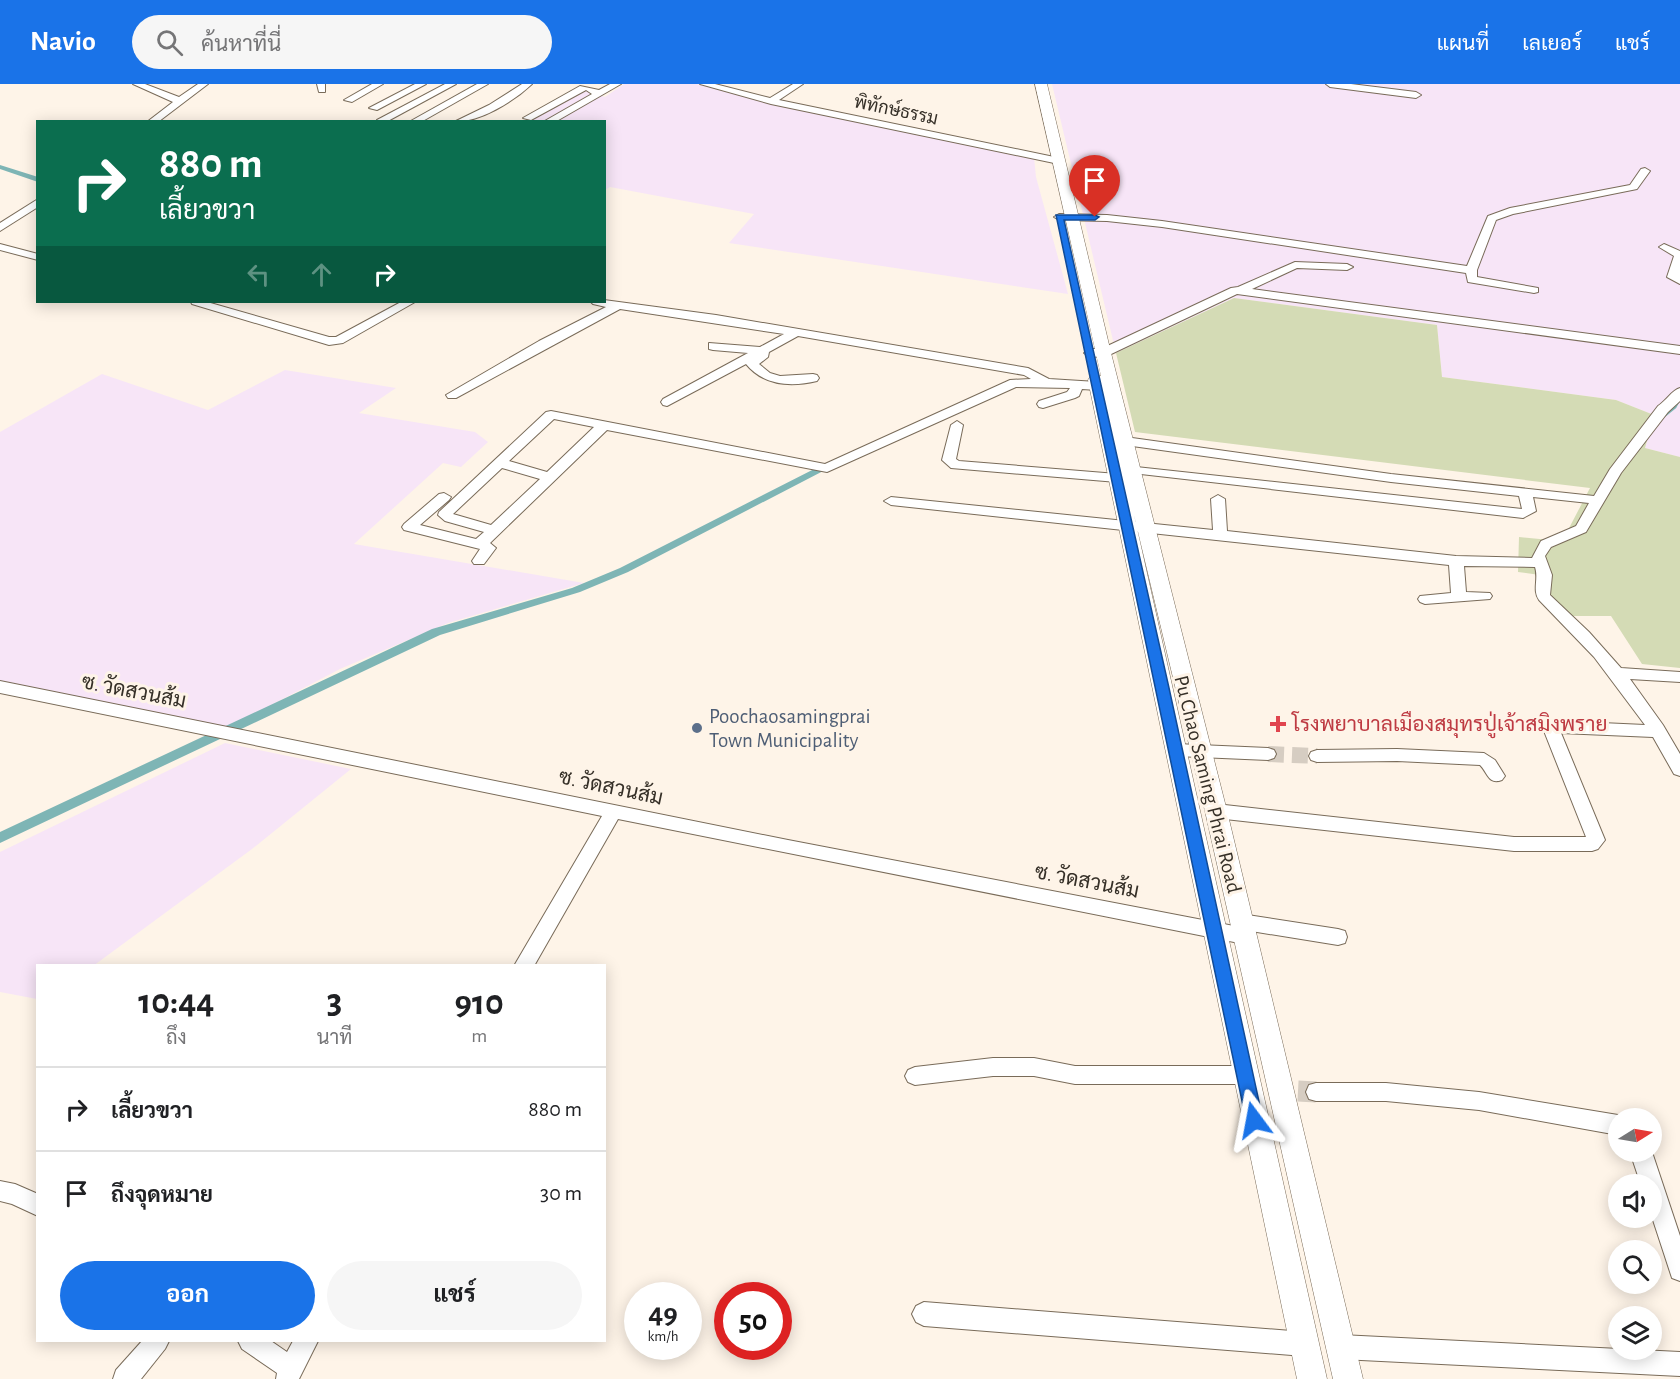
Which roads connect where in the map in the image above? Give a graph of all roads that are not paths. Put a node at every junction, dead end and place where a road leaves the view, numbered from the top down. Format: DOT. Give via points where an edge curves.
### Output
graph roads {
  1 [pos="137,84"];
  2 [pos="204,84"];
  3 [pos="379,84"];
  4 [pos="422,84"];
  5 [pos="452,84"];
  6 [pos="484,84"];
  7 [pos="528,84"];
  8 [pos="569,84"];
  9 [pos="617,84"];
  10 [pos="704,84"];
  11 [pos="799,84"];
  12 [pos="1031,84"];
  13 [pos="1041,84"];
  14 [pos="1330,84"];
  15 [pos="583,88"];
  16 [pos="600,93"];
  17 [pos="1416,95"];
  18 [pos="349,100"];
  19 [pos="180,101"];
  20 [pos="771,101"];
  21 [pos="374,108"];
  22 [pos="528,118"];
  23 [pos="155,120"];
  24 [pos="382,120"];
  25 [pos="417,120"];
  26 [pos="463,120"];
  27 [pos="551,120"];
  28 [pos="1053,160"];
  29 [pos="1645,171"];
  30 [pos="36,203"];
  31 [pos="1065,217"];
  32 [pos="0,228"];
  33 [pos="0,247"];
  34 [pos="1665,247"];
  35 [pos="36,256"];
  36 [pos="1347,267"];
  37 [pos="1471,270"];
  38 [pos="1680,281"];
  39 [pos="1241,290"];
  40 [pos="1534,290"];
  41 [pos="606,302"];
  42 [pos="199,303"];
  43 [pos="408,303"];
  44 [pos="621,303"];
  45 [pos="795,333"];
  46 [pos="776,343"];
  47 [pos="713,346"];
  48 [pos="1109,349"];
  49 [pos="762,351"];
  50 [pos="1680,351"];
  51 [pos="813,378"];
  52 [pos="1046,383"];
  53 [pos="1087,386"];
  54 [pos="1680,392"];
  55 [pos="452,395"];
  56 [pos="667,402"];
  57 [pos="1043,404"];
  58 [pos="604,425"];
  59 [pos="957,425"];
  60 [pos="1125,441"];
  61 [pos="1244,458"];
  62 [pos="500,463"];
  63 [pos="1124,473"];
  64 [pos="548,477"];
  65 [pos="1244,481"];
  66 [pos="1525,493"];
  67 [pos="444,498"];
  68 [pos="1218,499"];
  69 [pos="1592,500"];
  70 [pos="891,501"];
  71 [pos="1137,527"];
  72 [pos="492,530"];
  73 [pos="1220,534"];
  74 [pos="479,544"];
  75 [pos="479,561"];
  76 [pos="1456,561"];
  77 [pos="1536,563"];
  78 [pos="1485,596"];
  79 [pos="1459,597"];
  80 [pos="1425,599"];
  81 [pos="1616,673"];
  82 [pos="1680,677"];
  83 [pos="0,687"];
  84 [pos="1653,731"];
  85 [pos="1176,750"];
  86 [pos="1201,751"];
  87 [pos="1268,754"];
  88 [pos="1317,756"];
  89 [pos="1680,770"];
  90 [pos="1496,776"];
  91 [pos="614,811"];
  92 [pos="1216,811"];
  93 [pos="1213,929"];
  94 [pos="1243,929"];
  95 [pos="1338,937"];
  96 [pos="525,964"];
  97 [pos="1244,1075"];
  98 [pos="915,1076"];
  99 [pos="1298,1091"];
  100 [pos="1608,1123"];
  101 [pos="1644,1162"];
  102 [pos="0,1191"];
  103 [pos="36,1205"];
  104 [pos="1680,1270"];
  105 [pos="924,1314"];
  106 [pos="156,1342"];
  107 [pos="251,1342"];
  108 [pos="305,1342"];
  109 [pos="1304,1344"];
  110 [pos="1341,1347"];
  111 [pos="1680,1364"];
  112 [pos="288,1374"];
  113 [pos="125,1379"];
  114 [pos="1311,1379"];
  115 [pos="1348,1379"];
  1 -- 19 [label="street"];
  2 -- 19 [label="street"];
  3 -- 18 [label="street"];
  4 -- 21 [label="street"];
  5 -- 24 [label="street"];
  6 -- 25 [label="street"];
  7 -- 26 [label="street"];
  8 -- 15 [label="street"];
  9 -- 16 [label="street"];
  10 -- 20 [label="street, พิทักษ์ธรรม"];
  11 -- 20 [label="street"];
  12 -- 28 [label="main road, Pu Chao Saming Phrai Road"];
  13 -- 28 [label="main road, Pu Chao Saming Phrai Road"];
  14 -- 17 [label="street"];
  15 -- 16 [label="street"];
  15 -- 22 [label="street"];
  16 -- 27 [label="street"];
  19 -- 23 [label="street"];
  20 -- 28 [label="street, พิทักษ์ธรรม"];
  28 -- 31 [label="main road, Pu Chao Saming Phrai Road"];
  29 -- 37 [label="street" via="1633,187 1498,214 1486,230"];
  30 -- 32 [label="street"];
  31 -- 37 [label="street" via="1162,224"];
  31 -- 48 [label="main road, Pu Chao Saming Phrai Road"];
  33 -- 35 [label="street"];
  34 -- 38 [label="street" via="1680,255 1673,278"];
  36 -- 39 [label="street" via="1295,265"];
  37 -- 40 [label="street" via="1472,280"];
  39 -- 48 [label="street" via="1228,291"];
  39 -- 50 [label="street"];
  41 -- 44 [label="street"];
  42 -- 43 [label="street" via="329,342"];
  44 -- 45 [label="street"];
  44 -- 55 [label="street"];
  45 -- 46 [label="street"];
  45 -- 52 [label="street" via="1028,372"];
  46 -- 49 [label="street"];
  46 -- 51 [label="street" via="752,362 755,367 778,381"];
  47 -- 49 [label="street"];
  48 -- 53 [label="main road, Pu Chao Saming Phrai Road"];
  48 -- 60 [label="main road, Pu Chao Saming Phrai Road"];
  49 -- 56 [label="street"];
  52 -- 53 [label="street"];
  52 -- 58 [label="street" via="1014,383 827,468"];
  53 -- 57 [label="street" via="1071,396"];
  53 -- 63 [label="main road, Pu Chao Saming Phrai Road"];
  54 -- 69 [label="street"];
  58 -- 62 [label="street" via="551,416"];
  58 -- 64 [label="street"];
  59 -- 63 [label="street" via="949,452 949,460 956,465"];
  60 -- 61 [label="street"];
  60 -- 63 [label="main road, Pu Chao Saming Phrai Road"];
  61 -- 65 [label="street"];
  61 -- 66 [label="street"];
  62 -- 64 [label="street"];
  62 -- 72 [label="street" via="445,515"];
  63 -- 65 [label="street"];
  63 -- 71 [label="main road, Pu Chao Saming Phrai Road"];
  64 -- 72 [label="street"];
  65 -- 66 [label="street" via="1523,514 1529,511"];
  66 -- 69 [label="street"];
  67 -- 74 [label="street" via="410,528"];
  68 -- 73 [label="street"];
  69 -- 77 [label="street" via="1581,529 1542,547"];
  70 -- 71 [label="street"];
  71 -- 73 [label="street"];
  71 -- 85 [label="main road, Pu Chao Saming Phrai Road"];
  71 -- 86 [label="main road, Pu Chao Saming Phrai Road"];
  72 -- 74 [label="street"];
  73 -- 76 [label="street"];
  74 -- 75 [label="street" via="489,548"];
  76 -- 77 [label="street"];
  76 -- 79 [label="street"];
  77 -- 81 [label="street" via="1545,575 1544,597"];
  78 -- 79 [label="street"];
  79 -- 80 [label="street"];
  81 -- 82 [label="street"];
  81 -- 84 [label="street"];
  83 -- 91 [label="street, ซ. วัดสวนส้ม"];
  84 -- 89 [label="street"];
  84 -- 92 [label="street" via="1558,727 1552,730 1596,840 1592,844 1514,844"];
  85 -- 86 [label="street"];
  85 -- 93 [label="main road, Pu Chao Saming Phrai Road"];
  86 -- 87 [label="street"];
  86 -- 92 [label="main road, Pu Chao Saming Phrai Road"];
  88 -- 90 [label="street" via="1484,759"];
  91 -- 93 [label="street, ซ. วัดสวนส้ม"];
  91 -- 96 [label="street"];
  92 -- 94 [label="main road, Pu Chao Saming Phrai Road"];
  93 -- 94 [label="street, ซ. วัดสวนส้ม"];
  93 -- 97 [label="main road, Pu Chao Saming Phrai Road"];
  94 -- 95 [label="street, ซ. วัดสวนส้ม"];
  94 -- 99 [label="main road, Pu Chao Saming Phrai Road"];
  97 -- 98 [label="street" via="1075,1075 1034,1067 993,1067"];
  97 -- 109 [label="main road, Pu Chao Saming Phrai Road"];
  99 -- 100 [label="street" via="1386,1092 1479,1101"];
  99 -- 110 [label="main road, Pu Chao Saming Phrai Road"];
  101 -- 104 [label="street"];
  102 -- 103 [label="street"];
  105 -- 109 [label="street"];
  106 -- 113 [label="street"];
  107 -- 112 [label="street"];
  108 -- 112 [label="street"];
  109 -- 110 [label="main road"];
  109 -- 114 [label="main road, Pu Chao Saming Phrai Road"];
  110 -- 111 [label="street"];
  110 -- 115 [label="main road, Pu Chao Saming Phrai Road"];
}
